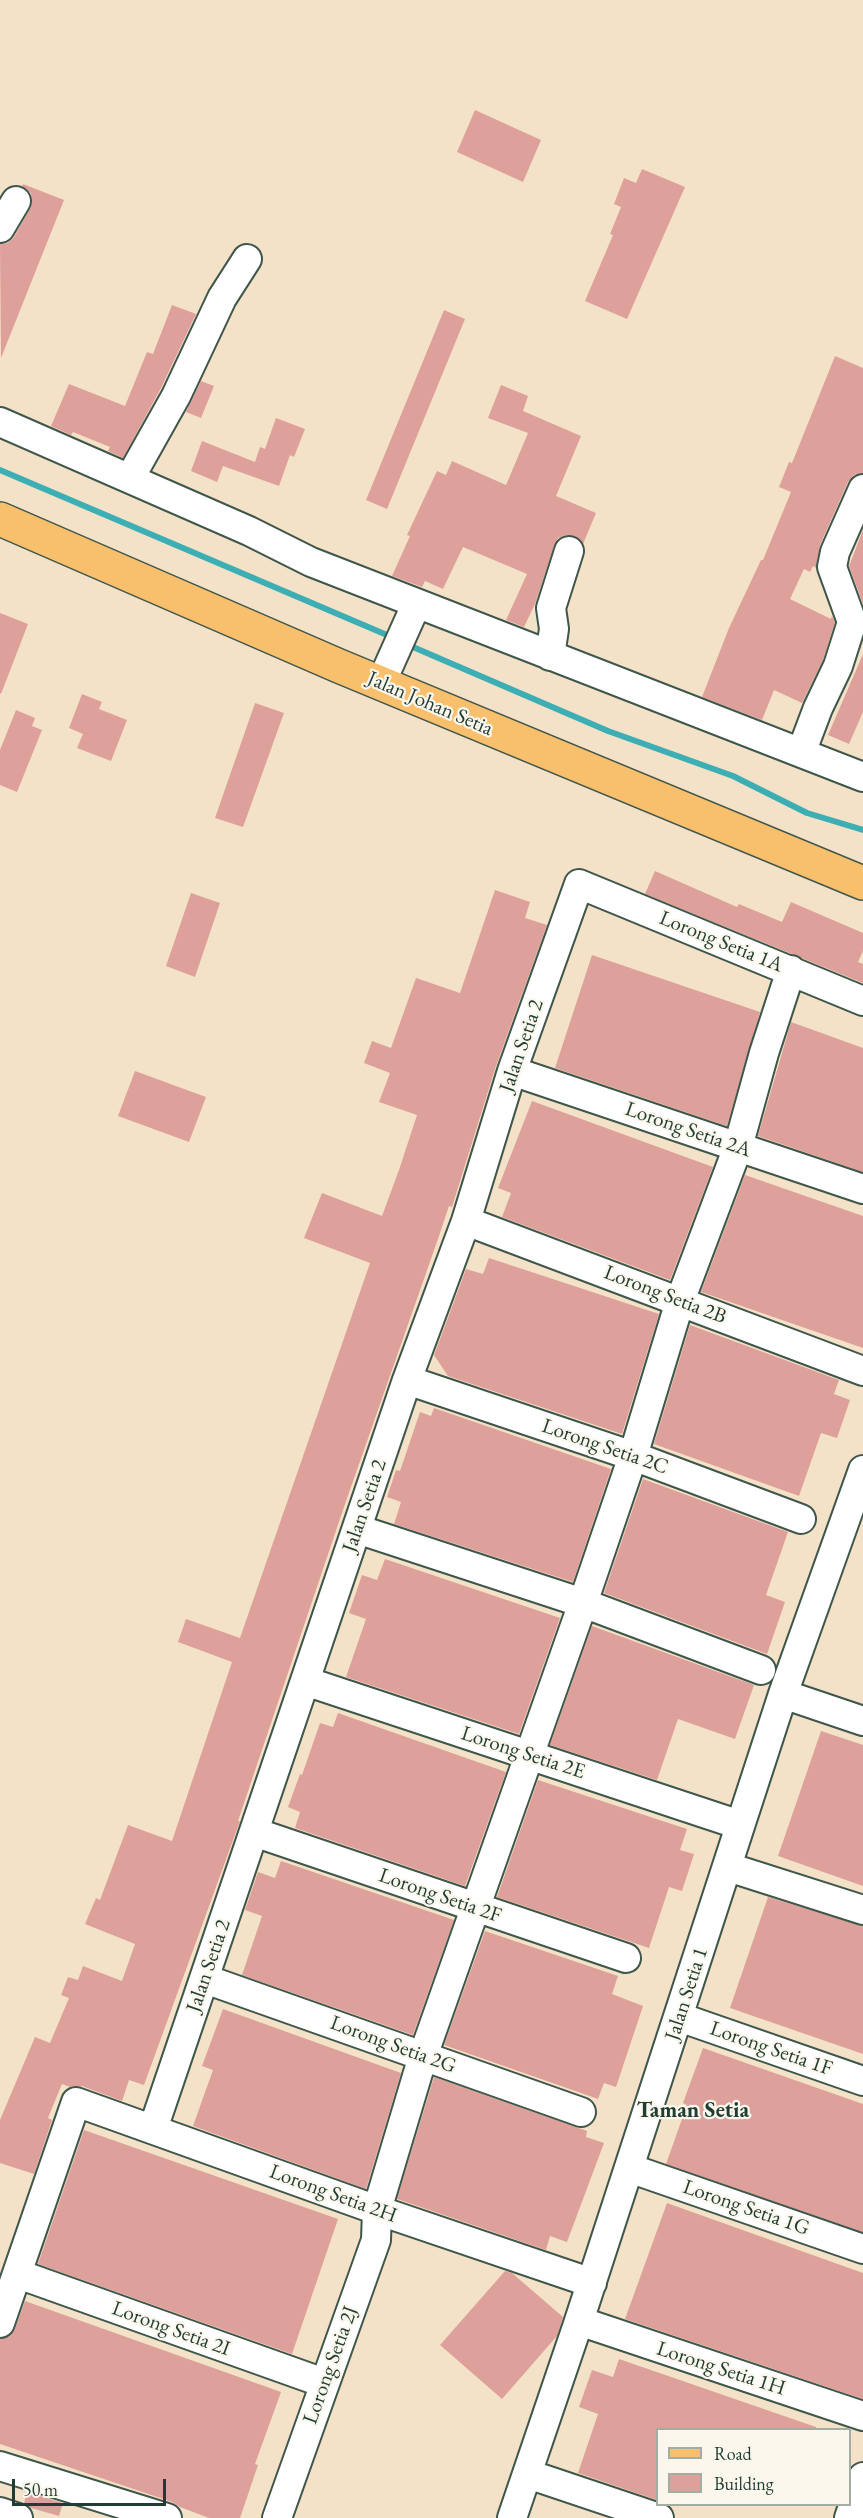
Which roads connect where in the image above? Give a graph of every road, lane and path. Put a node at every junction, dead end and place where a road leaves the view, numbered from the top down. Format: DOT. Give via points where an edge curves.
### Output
graph roads {
  1 [pos="16,201"];
  2 [pos="0,228"];
  3 [pos="247,259"];
  4 [pos="0,422"];
  5 [pos="130,478"];
  6 [pos="863,489"];
  7 [pos="0,519"];
  8 [pos="570,551"];
  9 [pos="414,612"];
  10 [pos="550,656"];
  11 [pos="387,670"];
  12 [pos="801,753"];
  13 [pos="863,777"];
  14 [pos="863,883"];
  15 [pos="579,884"];
  16 [pos="792,970"];
  17 [pos="863,1001"];
  18 [pos="512,1071"];
  19 [pos="738,1147"];
  20 [pos="863,1189"];
  21 [pos="466,1221"];
  22 [pos="680,1301"];
  23 [pos="863,1371"];
  24 [pos="408,1380"];
  25 [pos="633,1456"];
  26 [pos="863,1470"];
  27 [pos="801,1519"];
  28 [pos="357,1528"];
  29 [pos="583,1604"];
  30 [pos="761,1670"];
  31 [pos="305,1681"];
  32 [pos="783,1694"];
  33 [pos="863,1721"];
  34 [pos="528,1755"];
  35 [pos="740,1825"];
  36 [pos="254,1832"];
  37 [pos="728,1867"];
  38 [pos="477,1909"];
  39 [pos="863,1910"];
  40 [pos="626,1958"];
  41 [pos="205,1978"];
  42 [pos="679,2017"];
  43 [pos="423,2056"];
  44 [pos="863,2080"];
  45 [pos="581,2112"];
  46 [pos="153,2129"];
  47 [pos="629,2168"];
  48 [pos="377,2210"];
  49 [pos="863,2249"];
  50 [pos="18,2274"];
  51 [pos="592,2283"];
  52 [pos="579,2321"];
  53 [pos="0,2323"];
  54 [pos="324,2383"];
  55 [pos="863,2416"];
  56 [pos="0,2466"];
  57 [pos="528,2474"];
  58 [pos="863,2477"];
  59 [pos="167,2518"];
  60 [pos="277,2518"];
  61 [pos="512,2518"];
  62 [pos="659,2518"];
  63 [pos="849,2518"];
  1 -- 2 [label="street"];
  3 -- 5 [label="street" via="222,297 176,396"];
  4 -- 5 [label="street"];
  5 -- 9 [label="street"];
  6 -- 12 [label="street" via="832,567 852,622"];
  7 -- 11 [label="main road, Jalan Johan Setia"];
  8 -- 10 [label="street" via="551,608 554,629"];
  9 -- 10 [label="street"];
  9 -- 11 [label="street"];
  10 -- 12 [label="street"];
  11 -- 14 [label="main road, Jalan Johan Setia"];
  12 -- 13 [label="street"];
  15 -- 16 [label="street, Lorong Setia 1A"];
  15 -- 18 [label="street, Jalan Setia 2"];
  16 -- 17 [label="street, Lorong Setia 1A"];
  16 -- 19 [label="street, Lorong Setia 2J"];
  18 -- 19 [label="street, Lorong Setia 2A"];
  18 -- 21 [label="street, Jalan Setia 2"];
  19 -- 20 [label="street, Lorong Setia 2A"];
  19 -- 22 [label="street, Lorong Setia 2J"];
  21 -- 22 [label="street, Lorong Setia 2B"];
  21 -- 24 [label="street, Jalan Setia 2"];
  22 -- 23 [label="street, Lorong Setia 2B"];
  22 -- 25 [label="street, Lorong Setia 2J"];
  24 -- 25 [label="street, Lorong Setia 2C"];
  24 -- 28 [label="street, Jalan Setia 2"];
  25 -- 27 [label="street, Lorong Setia 2C"];
  25 -- 29 [label="street, Lorong Setia 2J"];
  26 -- 32 [label="street, Jalan Setia 1"];
  28 -- 29 [label="street"];
  28 -- 31 [label="street, Jalan Setia 2"];
  29 -- 30 [label="street"];
  29 -- 34 [label="street, Lorong Setia 2J"];
  31 -- 34 [label="street, Lorong Setia 2E"];
  31 -- 36 [label="street, Jalan Setia 2"];
  32 -- 33 [label="street"];
  32 -- 35 [label="street, Jalan Setia 1"];
  34 -- 35 [label="street, Lorong Setia 2E"];
  34 -- 38 [label="street, Lorong Setia 2J"];
  35 -- 37 [label="street, Jalan Setia 1"];
  36 -- 38 [label="street, Lorong Setia 2F"];
  36 -- 41 [label="street, Jalan Setia 2"];
  37 -- 39 [label="street"];
  37 -- 42 [label="street, Jalan Setia 1"];
  38 -- 40 [label="street, Lorong Setia 2F"];
  38 -- 43 [label="street, Lorong Setia 2J"];
  41 -- 43 [label="street, Lorong Setia 2G"];
  41 -- 46 [label="street, Jalan Setia 2"];
  42 -- 44 [label="street, Lorong Setia 1F"];
  42 -- 47 [label="street, Jalan Setia 1"];
  43 -- 45 [label="street, Lorong Setia 2G"];
  43 -- 48 [label="street, Lorong Setia 2J"];
  46 -- 48 [label="street, Lorong Setia 2H"];
  46 -- 50 [label="street, Lorong Setia 2H" via="76,2102"];
  47 -- 49 [label="street, Lorong Setia 1G"];
  47 -- 51 [label="street, Jalan Setia 1"];
  48 -- 51 [label="street, Lorong Setia 2H"];
  48 -- 54 [label="street, Lorong Setia 2J" via="376,2240"];
  50 -- 53 [label="street"];
  50 -- 54 [label="street, Lorong Setia 2I"];
  51 -- 52 [label="street, Jalan Setia 1"];
  52 -- 55 [label="street, Lorong Setia 1H"];
  52 -- 57 [label="street, Jalan Setia 1"];
  54 -- 60 [label="street, Lorong Setia 2J"];
  56 -- 59 [label="street"];
  57 -- 61 [label="street, Jalan Setia 1"];
  57 -- 62 [label="street"];
  58 -- 63 [label="street"];
}
